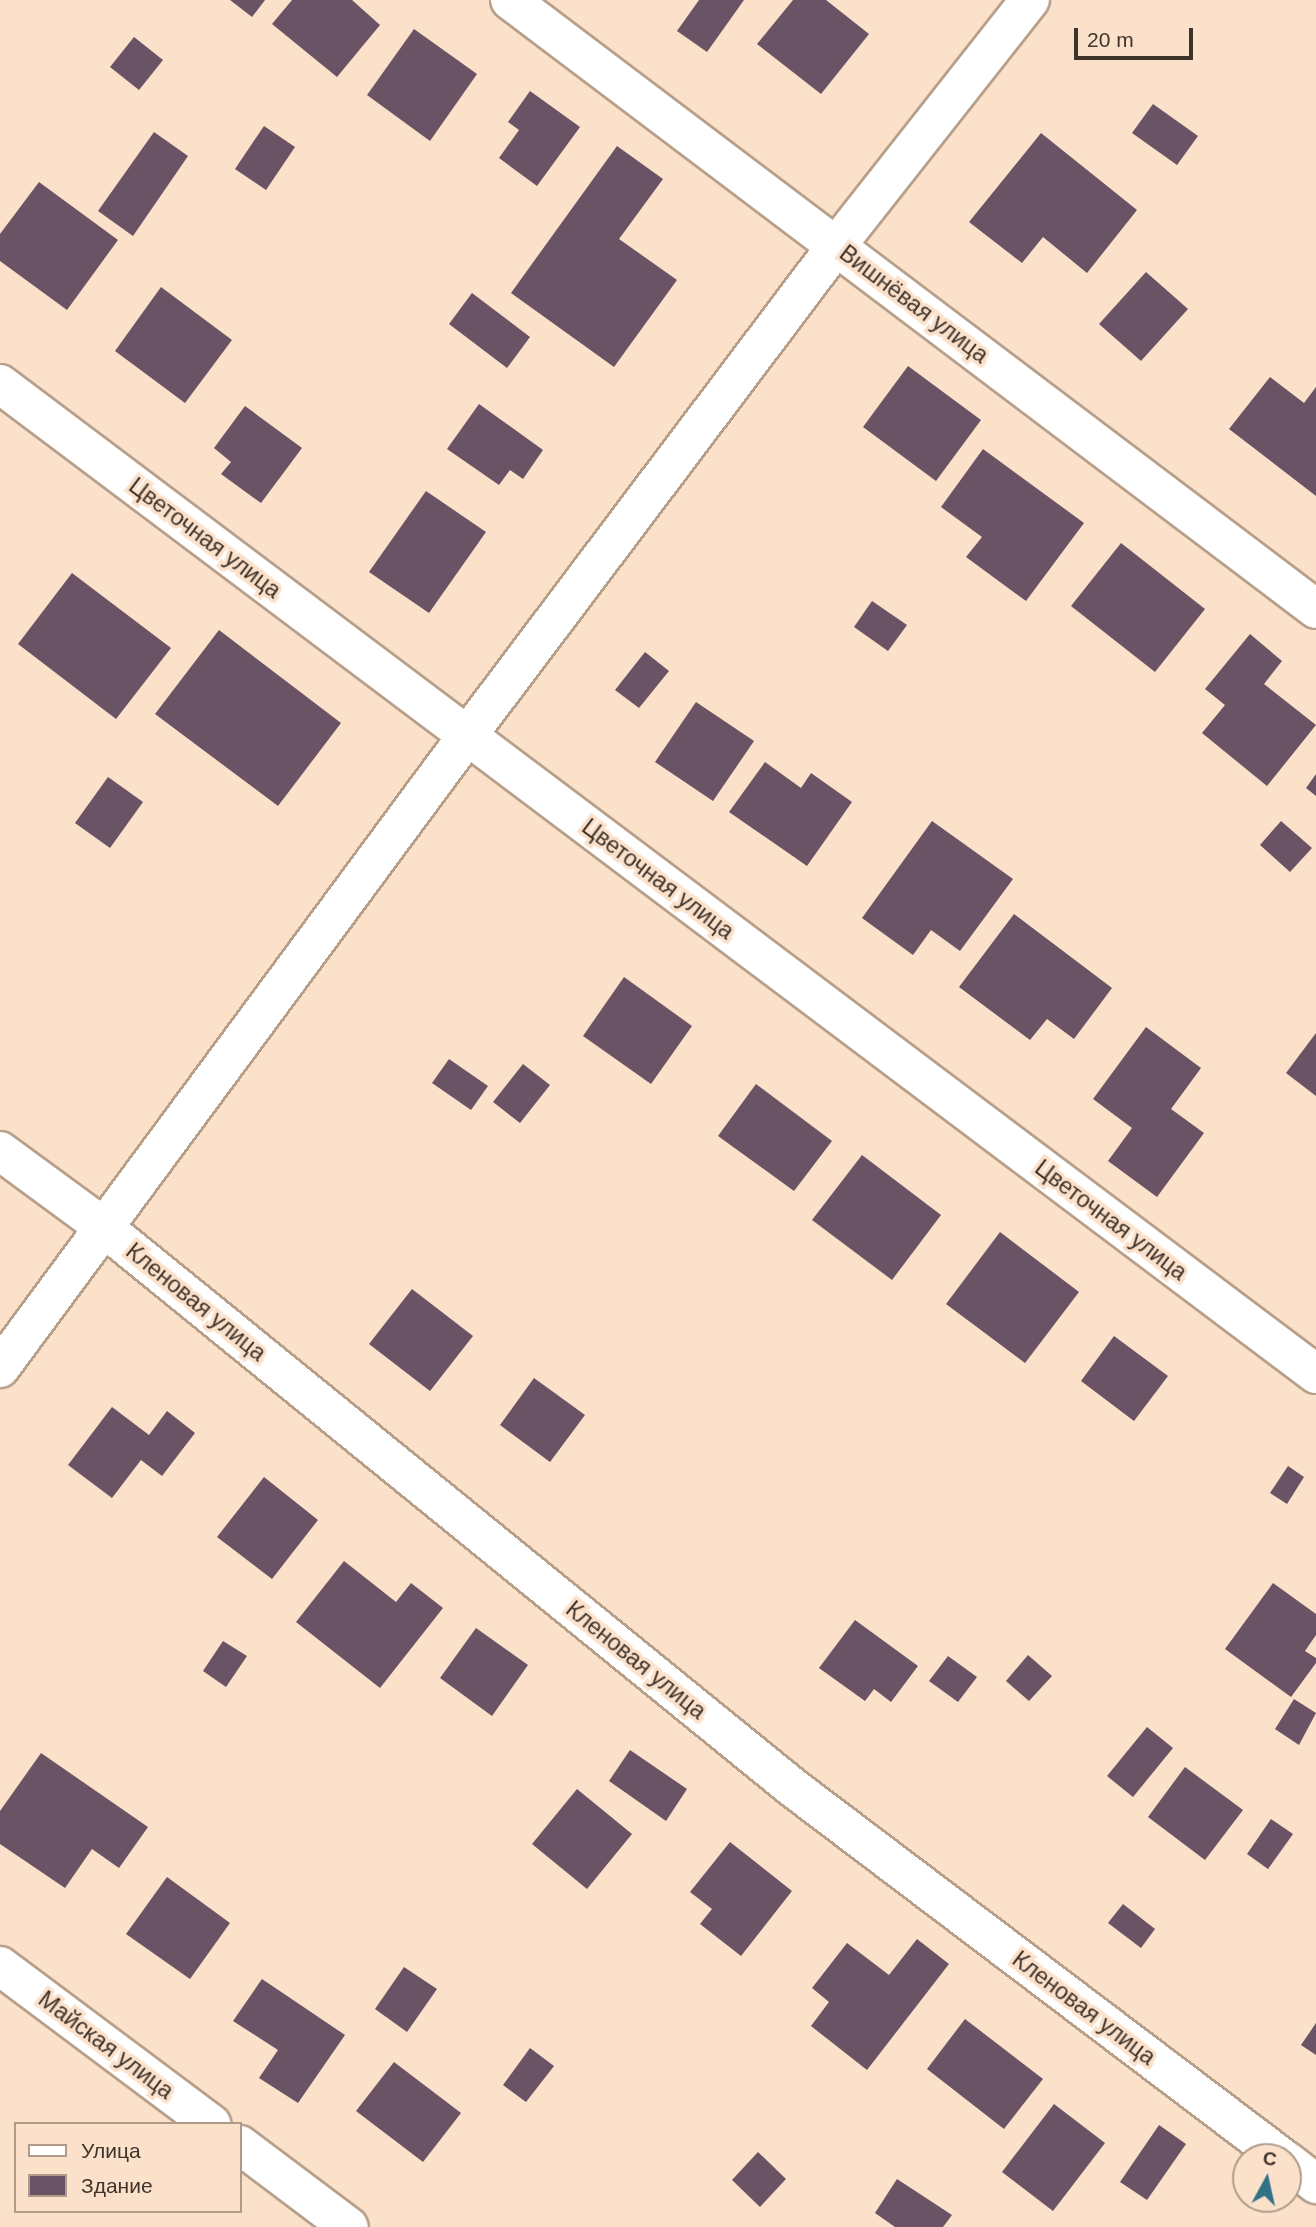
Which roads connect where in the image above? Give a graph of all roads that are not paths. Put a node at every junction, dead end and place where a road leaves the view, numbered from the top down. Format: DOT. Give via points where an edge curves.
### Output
graph roads {
  1 [pos="510,0"];
  2 [pos="1030,0"];
  3 [pos="837,245"];
  4 [pos="0,384"];
  5 [pos="1316,609"];
  6 [pos="467,736"];
  7 [pos="0,1151"];
  8 [pos="102,1226"];
  9 [pos="0,1367"];
  10 [pos="1316,1374"];
  11 [pos="0,1966"];
  12 [pos="208,2122"];
  13 [pos="1262,2143"];
  14 [pos="242,2147"];
  15 [pos="349,2227"];
  1 -- 3 [label="street, Вишнёвая улица"];
  2 -- 3 [label="street"];
  3 -- 5 [label="street, Вишнёвая улица"];
  3 -- 6 [label="street"];
  4 -- 6 [label="street, Цветочная улица"];
  6 -- 8 [label="street"];
  6 -- 10 [label="street, Цветочная улица"];
  7 -- 8 [label="street, Кленовая улица"];
  8 -- 9 [label="street"];
  8 -- 13 [label="street, Кленовая улица" via="792,1787"];
  11 -- 12 [label="street, Майская улица"];
  14 -- 15 [label="street"];
}
